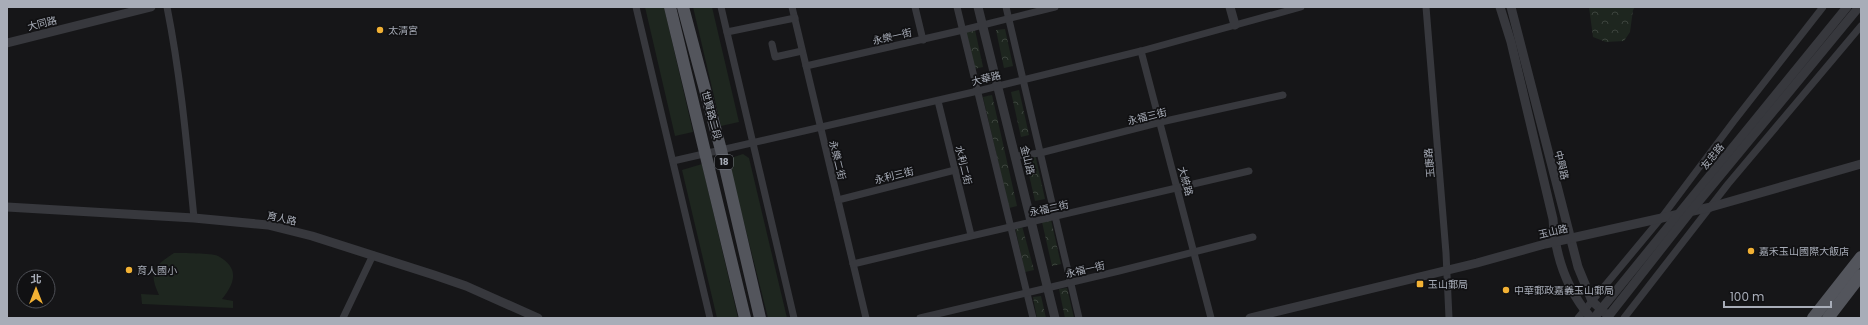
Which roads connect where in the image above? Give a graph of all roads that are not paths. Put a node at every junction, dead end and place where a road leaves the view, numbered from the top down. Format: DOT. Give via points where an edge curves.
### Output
graph roads {
  1 [pos="152,7"];
  2 [pos="167,7"];
  3 [pos="636,7"];
  4 [pos="670,7"];
  5 [pos="683,7"];
  6 [pos="721,7"];
  7 [pos="792,7"];
  8 [pos="915,7"];
  9 [pos="958,7"];
  10 [pos="978,7"];
  11 [pos="1006,7"];
  12 [pos="1055,7"];
  13 [pos="1230,7"];
  14 [pos="1301,7"];
  15 [pos="1426,7"];
  16 [pos="1500,7"];
  17 [pos="1511,7"];
  18 [pos="1823,7"];
  19 [pos="1846,7"];
  20 [pos="1859,7"];
  21 [pos="795,18"];
  22 [pos="1010,19"];
  23 [pos="983,25"];
  24 [pos="1235,25"];
  25 [pos="1861,26"];
  26 [pos="963,30"];
  27 [pos="727,32"];
  28 [pos="923,40"];
  29 [pos="7,43"];
  30 [pos="772,44"];
  31 [pos="1142,50"];
  32 [pos="802,51"];
  33 [pos="806,66"];
  34 [pos="1023,80"];
  35 [pos="998,86"];
  36 [pos="978,91"];
  37 [pos="1283,95"];
  38 [pos="938,101"];
  39 [pos="1161,122"];
  40 [pos="820,128"];
  41 [pos="752,143"];
  42 [pos="721,150"];
  43 [pos="1040,153"];
  44 [pos="706,154"];
  45 [pos="1016,156"];
  46 [pos="673,161"];
  47 [pos="1861,164"];
  48 [pos="955,170"];
  49 [pos="1249,171"];
  50 [pos="1178,188"];
  51 [pos="838,200"];
  52 [pos="1711,206"];
  53 [pos="7,207"];
  54 [pos="1691,211"];
  55 [pos="1680,214"];
  56 [pos="1056,217"];
  57 [pos="1662,217"];
  58 [pos="194,218"];
  59 [pos="1032,222"];
  60 [pos="1011,226"];
  61 [pos="971,235"];
  62 [pos="1253,237"];
  63 [pos="1570,239"];
  64 [pos="1554,242"];
  65 [pos="1194,252"];
  66 [pos="373,255"];
  67 [pos="1861,257"];
  68 [pos="853,264"];
  69 [pos="1447,270"];
  70 [pos="1861,275"];
  71 [pos="1070,283"];
  72 [pos="1048,288"];
  73 [pos="1026,293"];
  74 [pos="1592,301"];
  75 [pos="1601,309"];
  76 [pos="1584,310"];
  77 [pos="1609,317"];
  78 [pos="343,318"];
  79 [pos="538,318"];
  80 [pos="710,318"];
  81 [pos="745,318"];
  82 [pos="760,318"];
  83 [pos="794,318"];
  84 [pos="866,318"];
  85 [pos="920,318"];
  86 [pos="1033,318"];
  87 [pos="1055,318"];
  88 [pos="1079,318"];
  89 [pos="1211,318"];
  90 [pos="1250,318"];
  91 [pos="1449,318"];
  92 [pos="1578,318"];
  93 [pos="1593,318"];
  94 [pos="1624,318"];
  95 [pos="1813,318"];
  96 [pos="1828,318"];
  1 -- 29 [label="street, 大同路"];
  2 -- 58 [label="street" via="181,88"];
  3 -- 46 [label="street"];
  4 -- 44 [label="main road, 世賢路二段 / 18"];
  5 -- 42 [label="main road, 世賢路二段 / 18"];
  6 -- 27 [label="street"];
  7 -- 21 [label="street, 永樂二街"];
  8 -- 28 [label="street"];
  9 -- 26 [label="street"];
  10 -- 23 [label="street, 金山路"];
  11 -- 22 [label="street, 金山路"];
  12 -- 22 [label="street, 永樂一街"];
  13 -- 24 [label="street"];
  14 -- 24 [label="street, 大華路"];
  15 -- 69 [label="street, 玉康路"];
  16 -- 64 [label="street, 中興路" via="1511,42 1551,212"];
  17 -- 63 [label="street, 中興路"];
  18 -- 57 [label="street, 友忠路"];
  19 -- 55 [label="street, 友忠路"];
  20 -- 54 [label="street, 友忠路"];
  21 -- 27 [label="street"];
  21 -- 32 [label="street, 永樂二街"];
  22 -- 23 [label="street, 永樂一街"];
  22 -- 34 [label="street, 金山路"];
  23 -- 26 [label="street, 永樂一街"];
  23 -- 35 [label="street, 金山路"];
  24 -- 31 [label="street, 大華路"];
  25 -- 52 [label="street"];
  26 -- 28 [label="street, 永樂一街"];
  26 -- 36 [label="street"];
  27 -- 41 [label="street"];
  28 -- 33 [label="street, 永樂一街"];
  30 -- 32 [label="street" via="774,57"];
  31 -- 34 [label="street, 大華路"];
  31 -- 39 [label="street, 大統路"];
  32 -- 33 [label="street, 永樂二街"];
  33 -- 40 [label="street, 永樂二街"];
  34 -- 35 [label="street, 大華路"];
  34 -- 43 [label="street, 金山路"];
  35 -- 36 [label="street, 大華路"];
  35 -- 45 [label="street, 金山路"];
  36 -- 38 [label="street, 大華路"];
  36 -- 60 [label="street"];
  37 -- 39 [label="street, 永福三街"];
  38 -- 40 [label="street, 大華路"];
  38 -- 48 [label="street, 水利二街"];
  39 -- 43 [label="street, 永福三街"];
  39 -- 50 [label="street, 大統路"];
  40 -- 41 [label="street, 大華路"];
  40 -- 51 [label="street, 永樂二街"];
  41 -- 42 [label="street, 大華路"];
  41 -- 83 [label="street"];
  42 -- 44 [label="street, 大華路"];
  42 -- 82 [label="main road, 世賢路二段 / 18"];
  43 -- 45 [label="street, 永福三街"];
  43 -- 56 [label="street, 金山路"];
  44 -- 46 [label="street, 大華路"];
  44 -- 81 [label="main road, 世賢路二段 / 18"];
  45 -- 59 [label="street, 金山路"];
  46 -- 80 [label="street"];
  47 -- 52 [label="street, 玉山路"];
  48 -- 51 [label="street, 永利三街"];
  48 -- 61 [label="street, 水利二街"];
  49 -- 50 [label="street, 永福二街"];
  50 -- 56 [label="street, 永福二街"];
  50 -- 65 [label="street, 大統路"];
  51 -- 68 [label="street, 永樂二街"];
  52 -- 54 [label="street, 玉山路"];
  52 -- 94 [label="street"];
  53 -- 58 [label="street, 育人路"];
  54 -- 55 [label="street, 玉山路"];
  54 -- 77 [label="street, 友忠路"];
  55 -- 57 [label="street, 玉山路"];
  55 -- 75 [label="street, 友忠路"];
  56 -- 59 [label="street, 永福二街"];
  56 -- 71 [label="street, 金山路"];
  57 -- 63 [label="street, 玉山路"];
  57 -- 74 [label="street, 友忠路"];
  58 -- 66 [label="street, 育人路" via="268,225"];
  59 -- 60 [label="street, 永福二街"];
  59 -- 72 [label="street, 金山路"];
  60 -- 61 [label="street, 永福二街"];
  60 -- 73 [label="street"];
  61 -- 68 [label="street, 永福二街"];
  62 -- 65 [label="street, 永福一街"];
  63 -- 64 [label="street, 玉山路"];
  63 -- 74 [label="street, 中興路"];
  64 -- 69 [label="street, 玉山路"];
  64 -- 76 [label="street, 中興路" via="1570,288"];
  65 -- 71 [label="street, 永福一街"];
  65 -- 89 [label="street, 大統路"];
  66 -- 78 [label="street"];
  66 -- 79 [label="street, 育人路" via="466,286"];
  67 -- 95 [label="main road"];
  68 -- 84 [label="street, 永樂二街"];
  69 -- 90 [label="street, 玉山路"];
  69 -- 91 [label="street, 玉康路"];
  70 -- 96 [label="main road"];
  71 -- 72 [label="street, 永福一街"];
  71 -- 88 [label="street, 金山路"];
  72 -- 73 [label="street, 永福一街"];
  72 -- 87 [label="street, 金山路"];
  73 -- 85 [label="street, 永福一街"];
  73 -- 86 [label="street"];
  74 -- 75 [label="street, 中興路"];
  74 -- 76 [label="street, 友忠路"];
  75 -- 77 [label="street, 中興路"];
  75 -- 93 [label="street, 友忠路"];
  76 -- 92 [label="street, 友忠路"];
  76 -- 93 [label="street, 中興路"];
}
